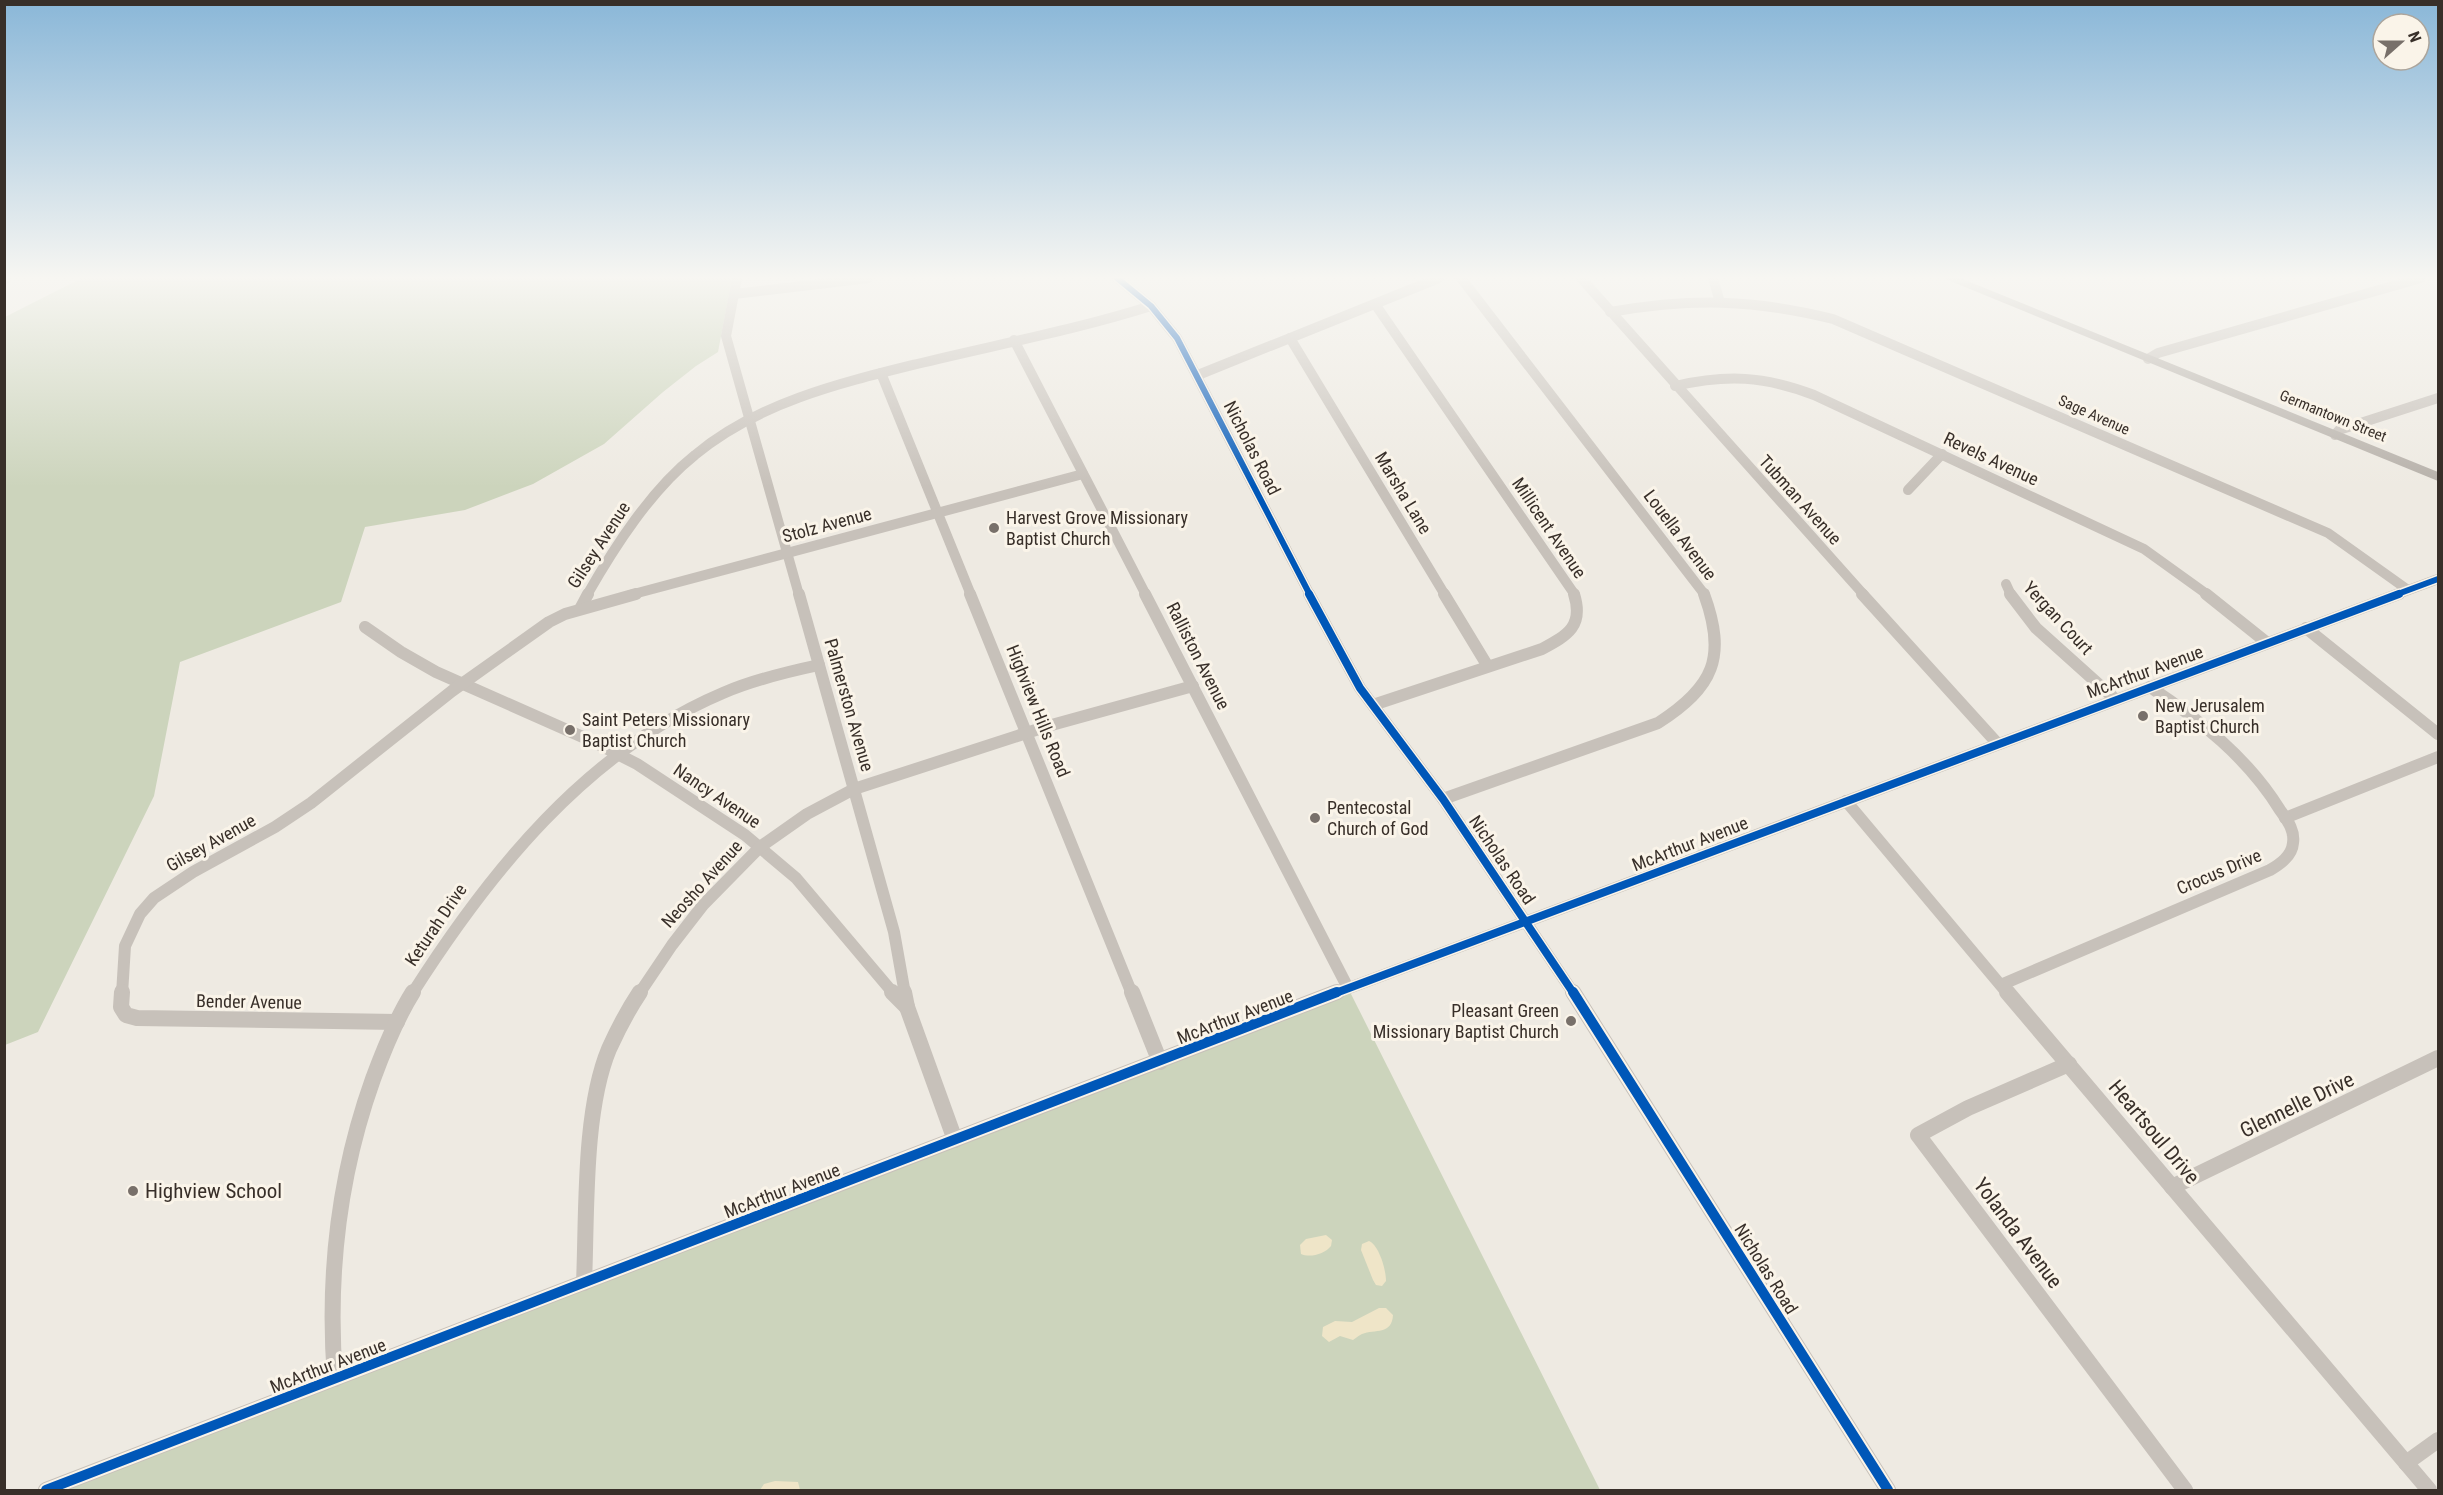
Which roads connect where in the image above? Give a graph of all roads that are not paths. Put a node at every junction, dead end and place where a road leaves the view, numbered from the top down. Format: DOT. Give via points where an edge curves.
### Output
graph roads {
  1 [pos="729,348"];
  2 [pos="983,348"];
  3 [pos="1018,348"];
  4 [pos="1183,348"];
  5 [pos="1266,348"];
  6 [pos="1296,348"];
  7 [pos="1405,348"];
  8 [pos="1515,348"];
  9 [pos="1641,348"];
  10 [pos="1902,348"];
  11 [pos="2120,348"];
  12 [pos="2177,348"];
  13 [pos="2148,359"];
  14 [pos="881,373"];
  15 [pos="1198,375"];
  16 [pos="1674,386"];
  17 [pos="2439,398"];
  18 [pos="750,421"];
  19 [pos="2335,435"];
  20 [pos="1942,454"];
  21 [pos="1083,474"];
  22 [pos="2439,477"];
  23 [pos="1908,490"];
  24 [pos="939,512"];
  25 [pos="786,553"];
  26 [pos="2439,579"];
  27 [pos="2006,584"];
  28 [pos="2408,590"];
  29 [pos="580,609"];
  30 [pos="365,627"];
  31 [pos="2306,628"];
  32 [pos="2266,642"];
  33 [pos="819,665"];
  34 [pos="1487,665"];
  35 [pos="462,683"];
  36 [pos="1193,686"];
  37 [pos="2150,687"];
  38 [pos="2115,699"];
  39 [pos="1373,705"];
  40 [pos="1027,733"];
  41 [pos="2439,734"];
  42 [pos="1996,743"];
  43 [pos="618,754"];
  44 [pos="2439,757"];
  45 [pos="854,789"];
  46 [pos="1443,799"];
  47 [pos="1846,801"];
  48 [pos="2285,818"];
  49 [pos="760,847"];
  50 [pos="1525,922"];
  51 [pos="2003,984"];
  52 [pos="1348,988"];
  53 [pos="121,992"];
  54 [pos="907,1007"];
  55 [pos="397,1022"];
  56 [pos="2439,1058"];
  57 [pos="1160,1062"];
  58 [pos="2069,1064"];
  59 [pos="955,1140"];
  60 [pos="2172,1187"];
  61 [pos="584,1283"];
  62 [pos="335,1379"];
  63 [pos="2439,1440"];
  64 [pos="2406,1463"];
  65 [pos="46,1491"];
  66 [pos="1888,1491"];
  67 [pos="2185,1491"];
  68 [pos="2429,1491"];
  1 -- 18 [label="street, Palmerston Avenue"];
  2 -- 14 [label="street, Gilsey Avenue"];
  3 -- 21 [label="street, Ralliston Avenue"];
  4 -- 15 [label="street, Nicholas Road"];
  5 -- 15 [label="street"];
  6 -- 34 [label="street, Marsha Lane"];
  7 -- 34 [label="street, Millicent Avenue" via="1577,601 1576,623 1562,638 1542,649"];
  8 -- 46 [label="street, Louella Avenue" via="1704,593 1714,620 1716,653 1697,694 1658,723"];
  9 -- 16 [label="street, Tubman Avenue"];
  10 -- 28 [label="street, Sage Avenue" via="2328,533"];
  11 -- 13 [label="main road, Germantown Street"];
  12 -- 13 [label="street"];
  13 -- 19 [label="main road, Germantown Street"];
  14 -- 18 [label="street, Gilsey Avenue" via="808,395"];
  14 -- 24 [label="street, Highview Hills Road"];
  15 -- 39 [label="street, Nicholas Road" via="1336,646"];
  16 -- 20 [label="street, Revels Avenue" via="1733,376 1781,382"];
  16 -- 42 [label="street, Tubman Avenue"];
  17 -- 19 [label="street" via="2339,430"];
  18 -- 25 [label="street, Palmerston Avenue"];
  18 -- 29 [label="street, Gilsey Avenue" via="704,449 666,482 627,533"];
  19 -- 22 [label="main road, Germantown Street"];
  20 -- 23 [label="street"];
  20 -- 32 [label="street, Revels Avenue" via="2144,549"];
  21 -- 24 [label="street, Stolz Avenue"];
  21 -- 36 [label="street, Ralliston Avenue"];
  24 -- 25 [label="street, Stolz Avenue"];
  24 -- 40 [label="street, Highview Hills Road"];
  25 -- 29 [label="street, Stolz Avenue"];
  25 -- 33 [label="street, Palmerston Avenue"];
  26 -- 28 [label="street, McArthur Avenue"];
  27 -- 38 [label="street, Yergan Court" via="2012,598 2035,625"];
  28 -- 31 [label="street, McArthur Avenue"];
  29 -- 35 [label="street, Gilsey Avenue" via="549,622"];
  30 -- 35 [label="street, Nancy Avenue" via="401,652"];
  31 -- 32 [label="street, McArthur Avenue"];
  31 -- 41 [label="street"];
  32 -- 37 [label="street, McArthur Avenue"];
  33 -- 43 [label="street, Keturah Drive" via="760,679 712,697 648,732"];
  33 -- 45 [label="street, Palmerston Avenue"];
  34 -- 39 [label="street, Millicent Avenue"];
  35 -- 43 [label="street, Nancy Avenue"];
  35 -- 53 [label="street, Gilsey Avenue" via="310,803 154,898 129,935"];
  36 -- 40 [label="street, Neosho Avenue"];
  36 -- 52 [label="street, Ralliston Avenue"];
  37 -- 38 [label="street, McArthur Avenue"];
  37 -- 48 [label="street, Crocus Drive" via="2228,745"];
  38 -- 42 [label="street, McArthur Avenue"];
  39 -- 46 [label="street, Nicholas Road"];
  40 -- 45 [label="street, Neosho Avenue"];
  40 -- 57 [label="street, Highview Hills Road"];
  42 -- 47 [label="street, McArthur Avenue"];
  43 -- 49 [label="street, Nancy Avenue"];
  43 -- 55 [label="street, Keturah Drive" via="535,828 486,883 451,931"];
  44 -- 48 [label="street"];
  45 -- 49 [label="street, Neosho Avenue" via="807,814"];
  45 -- 54 [label="street, Palmerston Avenue" via="894,932"];
  46 -- 50 [label="street, Nicholas Road"];
  47 -- 50 [label="street, McArthur Avenue"];
  47 -- 51 [label="street, Heartsoul Drive"];
  48 -- 51 [label="street, Crocus Drive" via="2294,839 2284,862"];
  49 -- 54 [label="street, Nancy Avenue" via="796,878"];
  49 -- 61 [label="street, Neosho Avenue" via="703,905 672,945 613,1039 591,1130"];
  50 -- 52 [label="street, McArthur Avenue"];
  50 -- 66 [label="street, Nicholas Road"];
  51 -- 58 [label="street, Heartsoul Drive"];
  52 -- 57 [label="street, McArthur Avenue"];
  53 -- 55 [label="street, Bender Avenue" via="123,1011 137,1018"];
  54 -- 59 [label="street, Palmerston Avenue"];
  55 -- 62 [label="street, Keturah Drive" via="361,1119 338,1209 331,1284"];
  56 -- 60 [label="street, Glennelle Drive"];
  57 -- 59 [label="street, McArthur Avenue"];
  58 -- 60 [label="street, Heartsoul Drive"];
  58 -- 67 [label="street, Yolanda Avenue" via="1968,1108 1918,1135"];
  59 -- 61 [label="street, McArthur Avenue"];
  60 -- 64 [label="street, Heartsoul Drive"];
  61 -- 62 [label="street, McArthur Avenue"];
  62 -- 65 [label="street, McArthur Avenue"];
  63 -- 64 [label="street"];
  64 -- 68 [label="street, Heartsoul Drive"];
}
